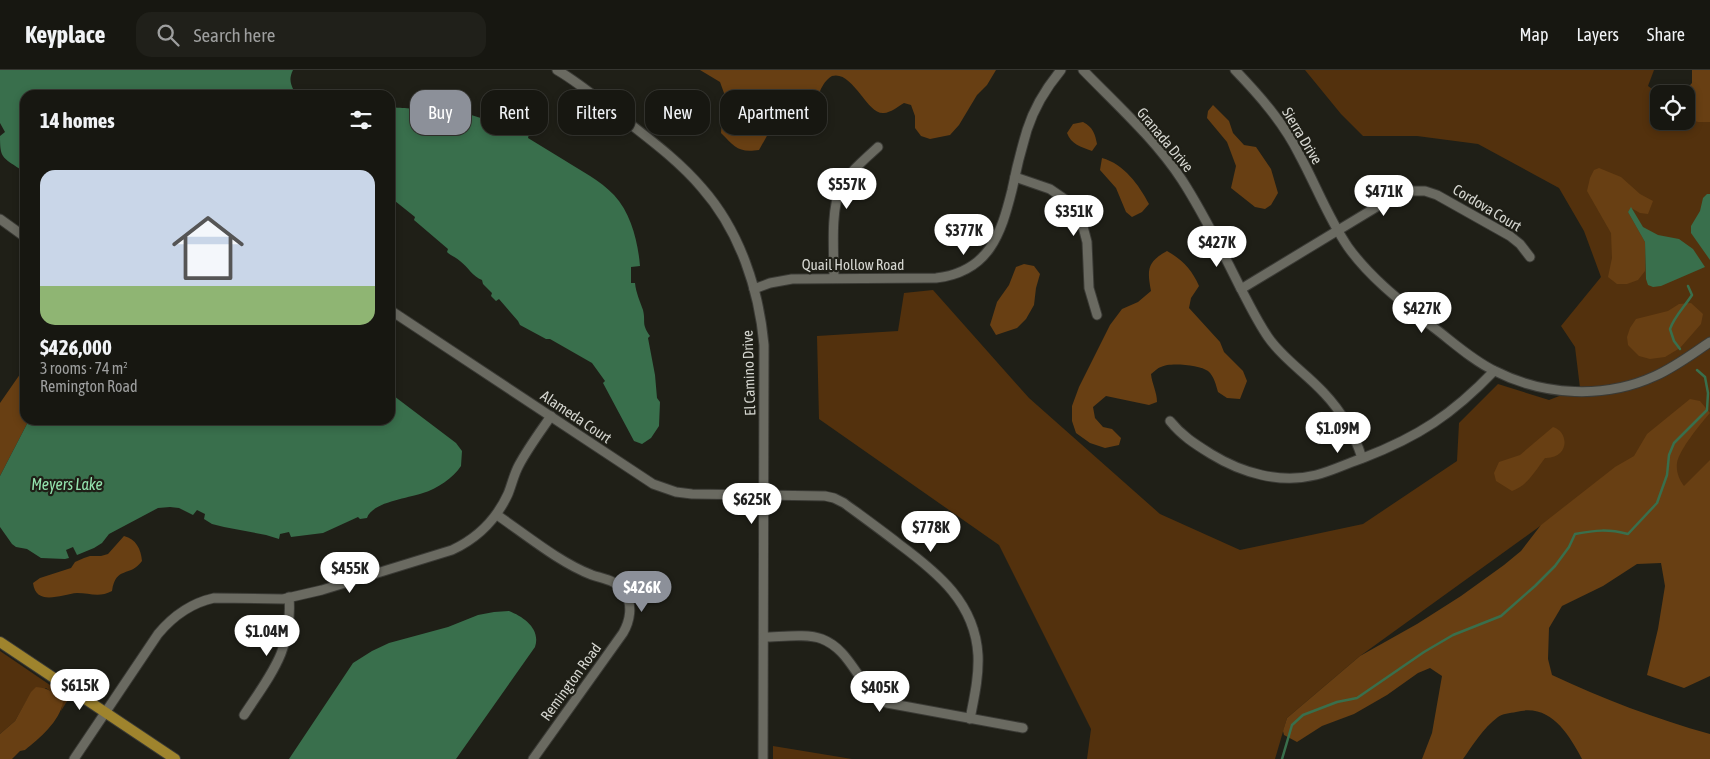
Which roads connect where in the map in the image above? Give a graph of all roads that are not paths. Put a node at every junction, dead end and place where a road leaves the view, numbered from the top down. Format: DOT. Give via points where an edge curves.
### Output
graph roads {
  1 [pos="557,70"];
  2 [pos="1061,70"];
  3 [pos="1083,70"];
  4 [pos="1235,70"];
  5 [pos="878,147"];
  6 [pos="1015,177"];
  7 [pos="0,219"];
  8 [pos="1338,231"];
  9 [pos="20,233"];
  10 [pos="1530,257"];
  11 [pos="834,278"];
  12 [pos="754,289"];
  13 [pos="1241,289"];
  14 [pos="395,313"];
  15 [pos="1097,315"];
  16 [pos="1710,342"];
  17 [pos="1494,371"];
  18 [pos="551,416"];
  19 [pos="1170,421"];
  20 [pos="1362,458"];
  21 [pos="764,494"];
  22 [pos="497,515"];
  23 [pos="289,597"];
  24 [pos="764,636"];
  25 [pos="0,642"];
  26 [pos="105,712"];
  27 [pos="244,715"];
  28 [pos="970,719"];
  29 [pos="1023,728"];
  30 [pos="74,759"];
  31 [pos="174,759"];
  32 [pos="533,759"];
  33 [pos="763,759"];
  1 -- 12 [label="street, El Camino Drive" via="671,157 703,188 730,228"];
  2 -- 6 [label="street, Quail Hollow Road" via="1030,121"];
  3 -- 13 [label="street, Granada Drive" via="1170,163 1187,188"];
  4 -- 8 [label="street, Sierra Drive" via="1287,133"];
  5 -- 11 [label="street" via="851,174 839,193 835,211"];
  6 -- 11 [label="street, Quail Hollow Road" via="998,236 986,253 969,268 936,278"];
  6 -- 15 [label="street" via="1055,191 1075,211 1087,242 1090,288"];
  7 -- 9 [label="street"];
  8 -- 10 [label="street, Cordova Court" via="1403,193 1425,191 1446,199 1510,236"];
  8 -- 13 [label="street, Cordova Court"];
  8 -- 17 [label="street, Sierra Drive" via="1359,260 1394,296"];
  11 -- 12 [label="street, Quail Hollow Road" via="785,280"];
  12 -- 21 [label="street, El Camino Drive" via="764,345"];
  13 -- 20 [label="street, Granada Drive" via="1279,352 1339,410 1355,437"];
  14 -- 18 [label="street, Alameda Court"];
  16 -- 17 [label="street, Sierra Drive" via="1653,377 1604,390 1561,391 1535,386"];
  17 -- 20 [label="street" via="1454,409 1429,426 1402,442"];
  18 -- 21 [label="street, Alameda Court" via="641,477 666,489 692,494"];
  18 -- 22 [label="street" via="518,467"];
  19 -- 20 [label="street" via="1190,441 1221,460 1261,475 1310,476"];
  21 -- 24 [label="street, El Camino Drive"];
  21 -- 28 [label="street, Alameda Court" via="825,496 839,500 941,577 961,603 974,631 978,669"];
  22 -- 23 [label="street" via="471,540 452,550"];
  22 -- 32 [label="street, Remington Road" via="566,562 609,579 626,594 629,602 629,619 623,633"];
  23 -- 26 [label="street" via="214,598 185,610 158,634"];
  23 -- 27 [label="street" via="289,625 281,655"];
  24 -- 28 [label="street" via="822,639 842,651 881,700"];
  24 -- 33 [label="street, El Camino Drive"];
  25 -- 26 [label="main road"];
  26 -- 30 [label="street"];
  26 -- 31 [label="main road"];
  28 -- 29 [label="street"];
}
